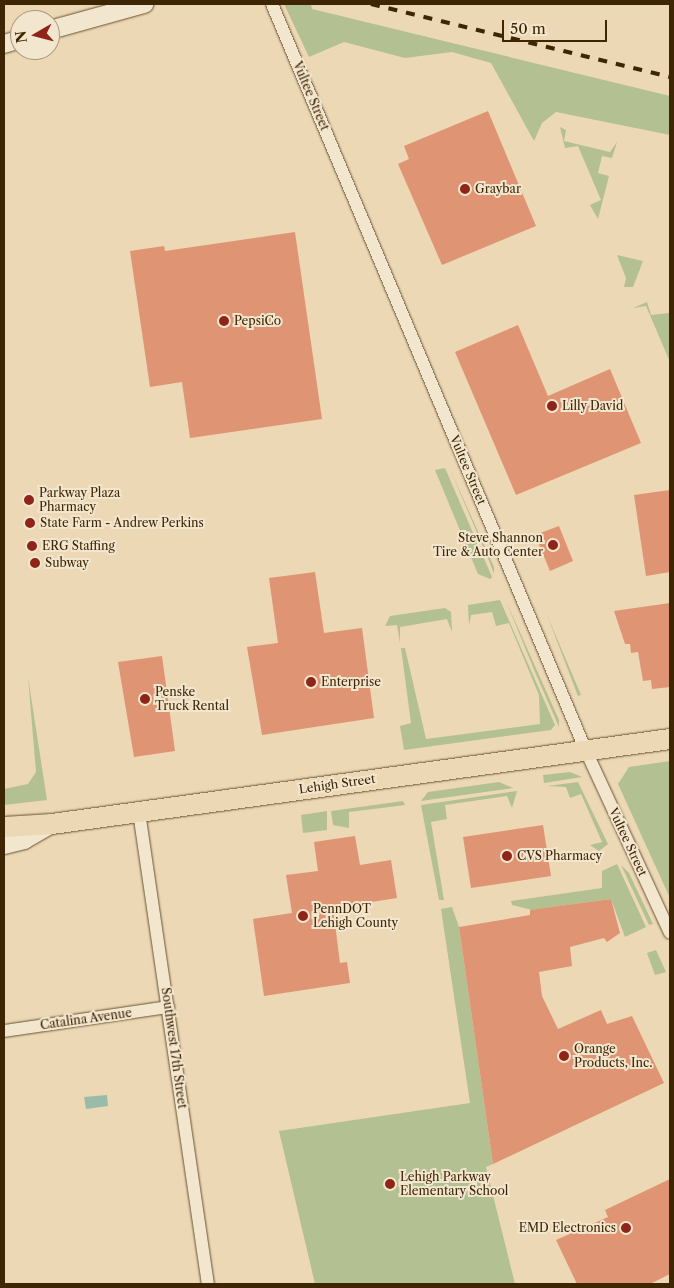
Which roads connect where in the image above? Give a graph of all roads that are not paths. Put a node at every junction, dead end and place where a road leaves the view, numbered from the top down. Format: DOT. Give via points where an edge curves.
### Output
graph roads {
  1 [pos="144,4"];
  2 [pos="272,4"];
  3 [pos="60,27"];
  4 [pos="670,739"];
  5 [pos="586,751"];
  6 [pos="140,812"];
  7 [pos="52,824"];
  8 [pos="4,827"];
  9 [pos="4,845"];
  10 [pos="670,933"];
  11 [pos="168,1007"];
  12 [pos="4,1031"];
  13 [pos="208,1284"];
  1 -- 3 [label="street"];
  2 -- 5 [label="street, Vultee Street"];
  4 -- 5 [label="main road, Lehigh Street"];
  5 -- 6 [label="main road, Lehigh Street"];
  5 -- 10 [label="street, Vultee Street"];
  6 -- 7 [label="main road, Lehigh Street"];
  6 -- 11 [label="street, Southwest 17th Street"];
  7 -- 8 [label="main road, Lehigh Street"];
  7 -- 9 [label="street" via="24,840"];
  11 -- 12 [label="street, Catalina Avenue"];
  11 -- 13 [label="street, Southwest 17th Street"];
}
